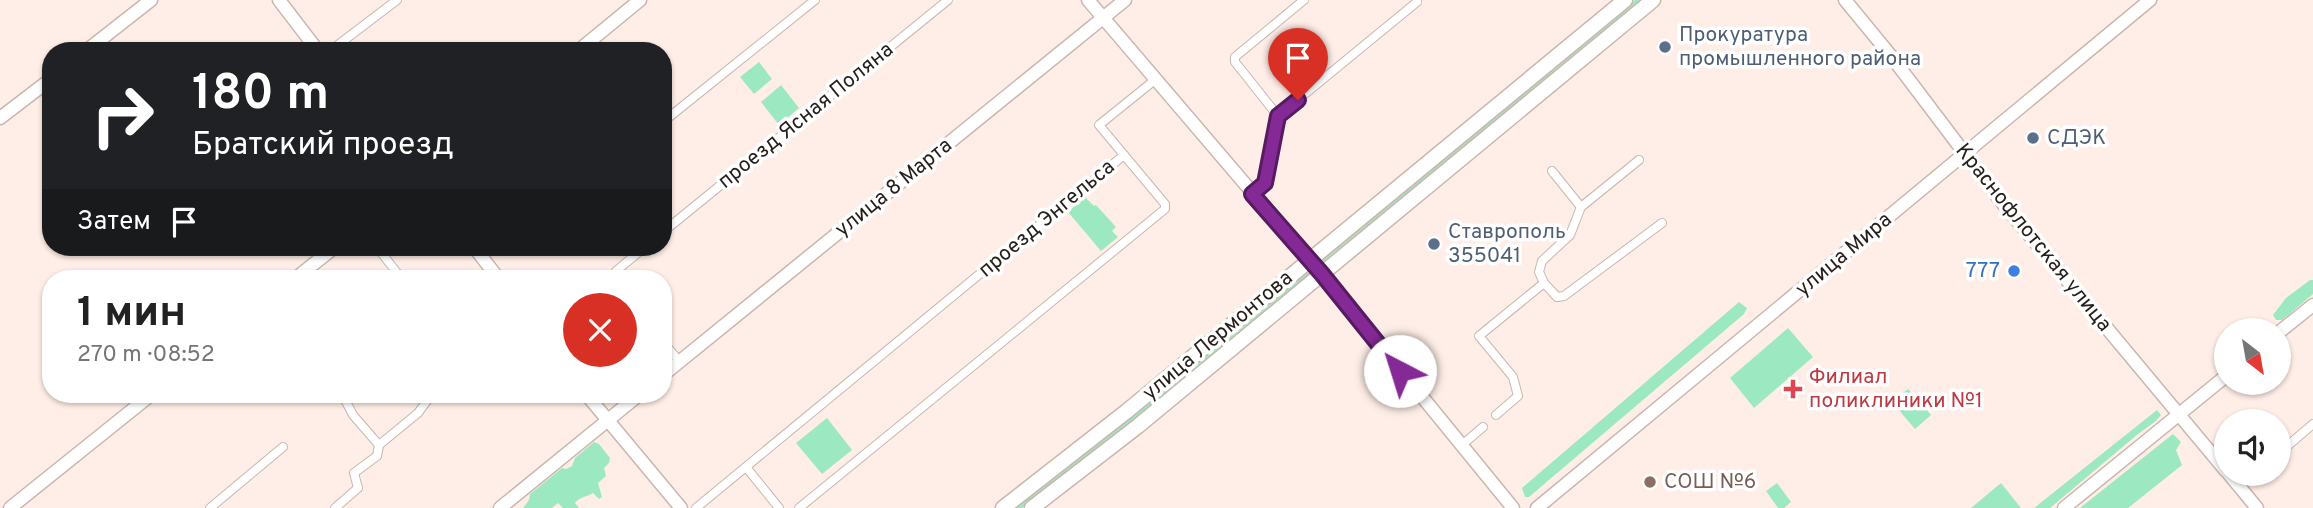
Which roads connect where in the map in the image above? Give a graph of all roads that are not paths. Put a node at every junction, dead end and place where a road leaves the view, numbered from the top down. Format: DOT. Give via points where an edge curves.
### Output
graph roads {
  1 [pos="151,0"];
  2 [pos="279,0"];
  3 [pos="397,0"];
  4 [pos="640,0"];
  5 [pos="815,0"];
  6 [pos="948,0"];
  7 [pos="1088,0"];
  8 [pos="1125,0"];
  9 [pos="1304,0"];
  10 [pos="1625,0"];
  11 [pos="1653,0"];
  12 [pos="1845,0"];
  13 [pos="2150,0"];
  14 [pos="1417,2"];
  15 [pos="1103,18"];
  16 [pos="97,42"];
  17 [pos="311,42"];
  18 [pos="342,42"];
  19 [pos="589,42"];
  20 [pos="1156,79"];
  21 [pos="42,86"];
  22 [pos="672,115"];
  23 [pos="1278,116"];
  24 [pos="0,118"];
  25 [pos="1965,154"];
  26 [pos="1124,155"];
  27 [pos="1639,160"];
  28 [pos="1552,171"];
  29 [pos="1252,194"];
  30 [pos="1581,207"];
  31 [pos="1662,223"];
  32 [pos="672,225"];
  33 [pos="324,256"];
  34 [pos="384,256"];
  35 [pos="481,256"];
  36 [pos="633,256"];
  37 [pos="1310,260"];
  38 [pos="306,270"];
  39 [pos="395,270"];
  40 [pos="492,270"];
  41 [pos="617,270"];
  42 [pos="1322,274"];
  43 [pos="1544,282"];
  44 [pos="2313,305"];
  45 [pos="2291,323"];
  46 [pos="672,353"];
  47 [pos="680,362"];
  48 [pos="672,368"];
  49 [pos="2214,386"];
  50 [pos="141,403"];
  51 [pos="347,403"];
  52 [pos="425,403"];
  53 [pos="594,403"];
  54 [pos="629,403"];
  55 [pos="1496,415"];
  56 [pos="2178,415"];
  57 [pos="608,420"];
  58 [pos="2313,424"];
  59 [pos="1483,427"];
  60 [pos="2291,443"];
  61 [pos="379,445"];
  62 [pos="1462,445"];
  63 [pos="283,447"];
  64 [pos="2214,458"];
  65 [pos="746,467"];
  66 [pos="2239,486"];
  67 [pos="10,508"];
  68 [pos="210,508"];
  69 [pos="335,508"];
  70 [pos="500,508"];
  71 [pos="681,508"];
  72 [pos="696,508"];
  73 [pos="779,508"];
  74 [pos="799,508"];
  75 [pos="1003,508"];
  76 [pos="1032,508"];
  77 [pos="1513,508"];
  78 [pos="1537,508"];
  79 [pos="2064,508"];
  80 [pos="2257,508"];
  1 -- 16 [label="street"];
  2 -- 17 [label="street"];
  3 -- 18 [label="street"];
  4 -- 19 [label="street"];
  5 -- 22 [label="street"];
  6 -- 32 [label="street, проезд Ясная Поляна"];
  7 -- 15 [label="street"];
  8 -- 15 [label="street, улица 8 Марта"];
  9 -- 23 [label="street" via="1235,57"];
  10 -- 37 [label="main road, улица Лермонтова"];
  11 -- 42 [label="main road, улица Лермонтова"];
  12 -- 25 [label="street, Краснофлотская улица"];
  13 -- 25 [label="street, улица Мира"];
  14 -- 23 [label="street"];
  15 -- 20 [label="street"];
  15 -- 47 [label="street, улица 8 Марта"];
  20 -- 26 [label="street" via="1099,125"];
  20 -- 29 [label="street"];
  21 -- 24 [label="street"];
  23 -- 29 [label="street" via="1265,183"];
  25 -- 56 [label="street, Краснофлотская улица"];
  25 -- 78 [label="street, улица Мира"];
  26 -- 65 [label="street, проезд Энгельса"];
  26 -- 74 [label="street, проезд Энгельса" via="1166,204 1165,209"];
  27 -- 30 [label="street"];
  28 -- 30 [label="street"];
  29 -- 37 [label="street"];
  30 -- 43 [label="street" via="1570,234 1542,261 1539,272"];
  31 -- 43 [label="street" via="1564,296 1557,297"];
  33 -- 38 [label="street"];
  34 -- 39 [label="street"];
  35 -- 40 [label="street"];
  36 -- 41 [label="street"];
  37 -- 42 [label="street"];
  37 -- 75 [label="main road, улица Лермонтова"];
  42 -- 62 [label="street"];
  42 -- 76 [label="main road, улица Лермонтова"];
  43 -- 55 [label="street" via="1479,335 1513,377 1518,396"];
  44 -- 45 [label="street"];
  46 -- 47 [label="street"];
  47 -- 48 [label="street, улица 8 Марта"];
  49 -- 56 [label="street"];
  50 -- 67 [label="street"];
  51 -- 61 [label="street"];
  52 -- 61 [label="street"];
  53 -- 57 [label="street"];
  54 -- 57 [label="street"];
  56 -- 64 [label="street, Краснофлотская улица"];
  56 -- 79 [label="street"];
  57 -- 70 [label="street"];
  57 -- 71 [label="street"];
  58 -- 60 [label="street"];
  59 -- 62 [label="street"];
  61 -- 69 [label="street" via="377,456 354,474 358,488"];
  62 -- 77 [label="street"];
  63 -- 68 [label="street"];
  65 -- 72 [label="street, проезд Энгельса"];
  65 -- 73 [label="street"];
  66 -- 80 [label="street, Краснофлотская улица"];
}
